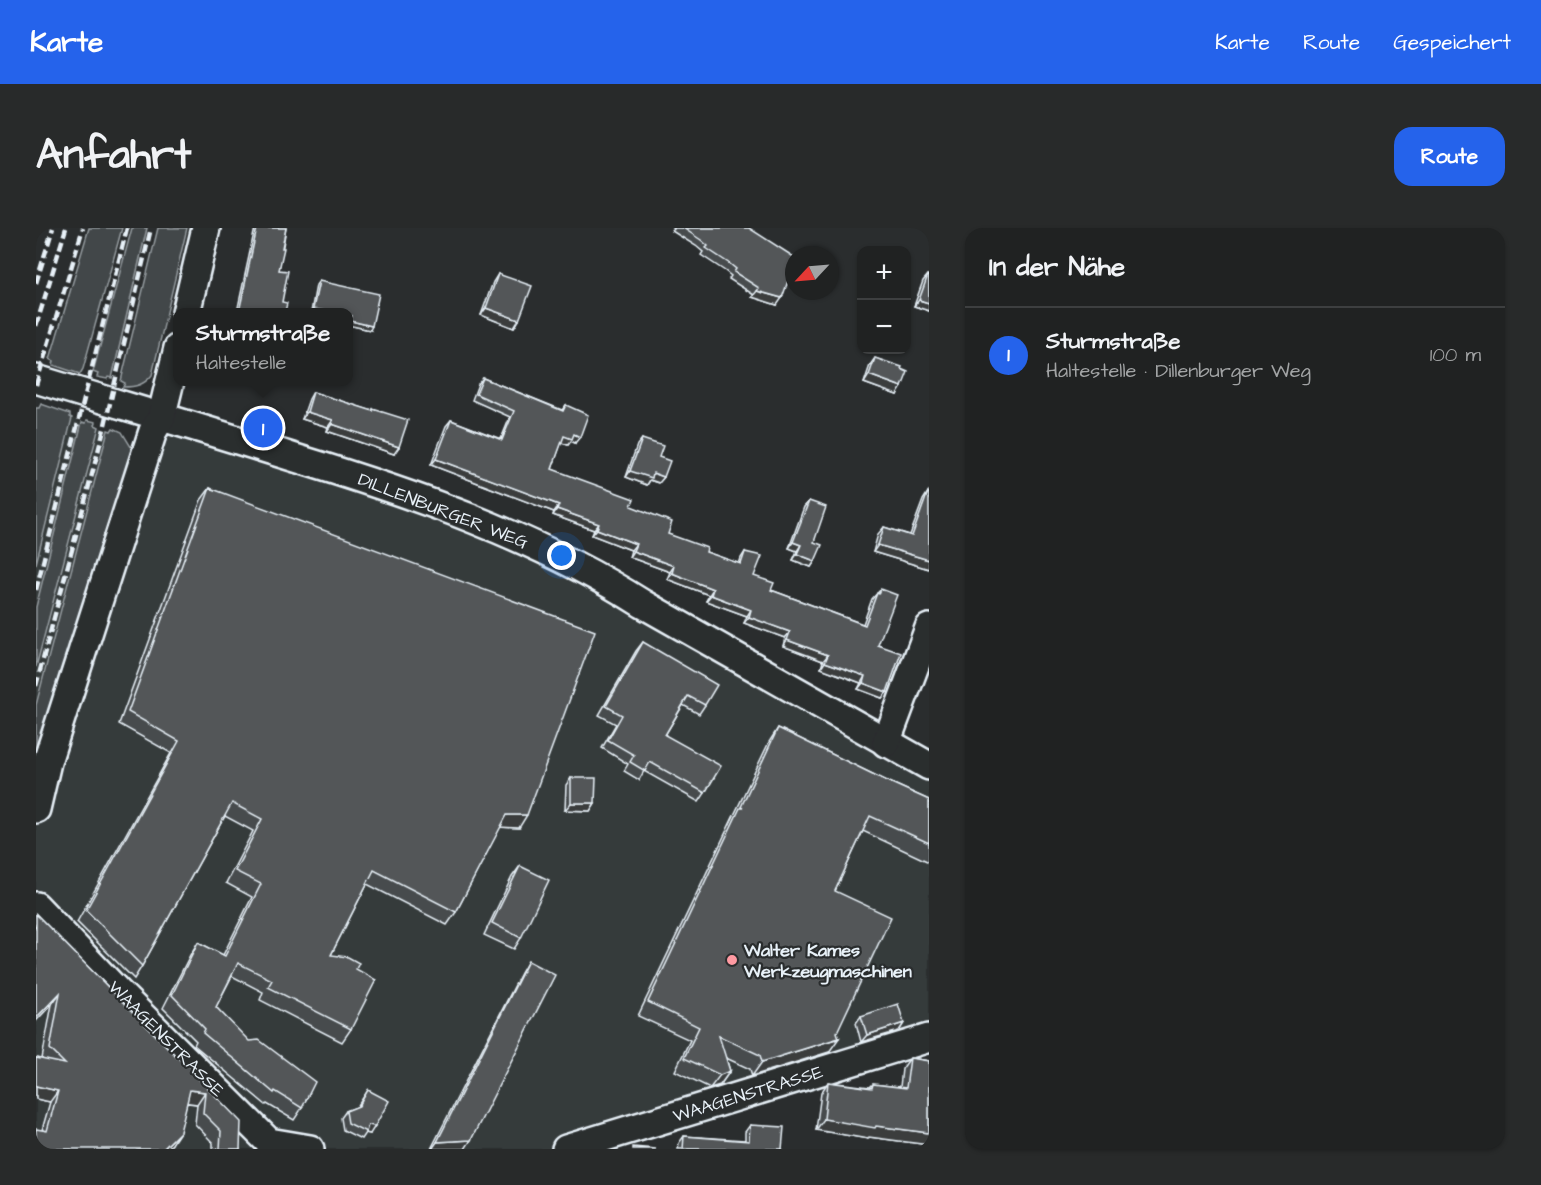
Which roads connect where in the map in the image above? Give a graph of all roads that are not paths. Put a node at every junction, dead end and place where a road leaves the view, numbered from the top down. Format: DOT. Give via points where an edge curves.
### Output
graph roads {
  1 [pos="206,228"];
  2 [pos="187,308"];
  3 [pos="173,366"];
  4 [pos="36,379"];
  5 [pos="161,418"];
  6 [pos="929,628"];
  7 [pos="886,742"];
  8 [pos="929,766"];
  9 [pos="36,809"];
  10 [pos="36,906"];
  11 [pos="929,1038"];
  12 [pos="269,1145"];
  13 [pos="310,1149"];
  14 [pos="566,1149"];
  1 -- 2 [label="street"];
  3 -- 5 [label="street"];
  4 -- 5 [label="street, DILLENBURGER WEG"];
  5 -- 7 [label="street, DILLENBURGER WEG" via="336,470 503,531 603,579"];
  5 -- 9 [label="street" via="153,431 46,762"];
  6 -- 7 [label="street"];
  7 -- 8 [label="street, DILLENBURGER WEG"];
  10 -- 12 [label="street, WAAGENSTRASSE"];
  11 -- 14 [label="street, WAAGENSTRASSE"];
  12 -- 13 [label="street, WAAGENSTRASSE"];
}
